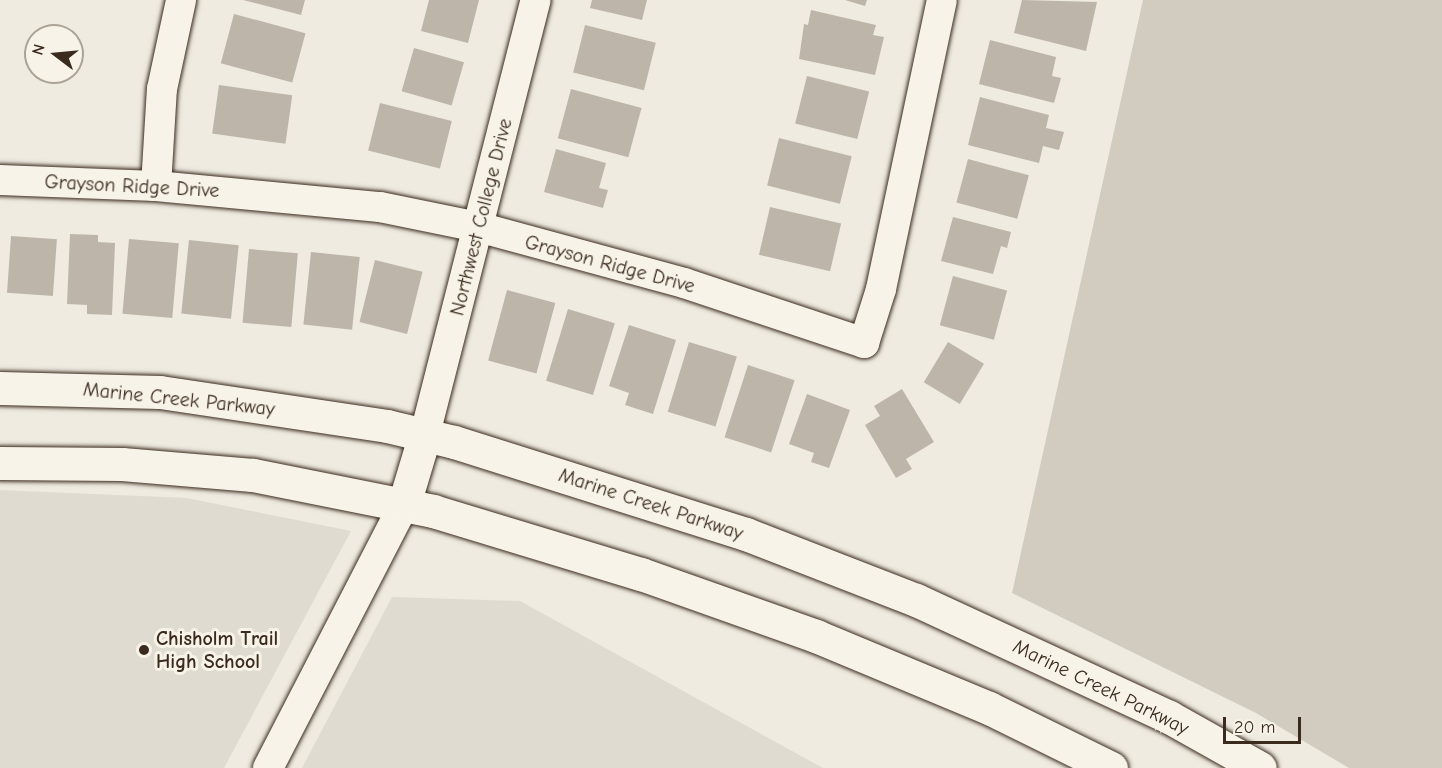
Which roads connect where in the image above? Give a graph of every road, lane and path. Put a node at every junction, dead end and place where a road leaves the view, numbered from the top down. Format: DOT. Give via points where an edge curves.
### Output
graph roads {
  1 [pos="181,0"];
  2 [pos="536,0"];
  3 [pos="942,0"];
  4 [pos="0,180"];
  5 [pos="156,186"];
  6 [pos="478,227"];
  7 [pos="0,388"];
  8 [pos="425,434"];
  9 [pos="0,463"];
  10 [pos="404,504"];
  11 [pos="268,768"];
  12 [pos="1111,768"];
  13 [pos="1260,768"];
  1 -- 5 [label="street" via="162,89"];
  2 -- 6 [label="street, Northwest College Drive"];
  3 -- 6 [label="street, Grayson Ridge Drive" via="881,289 864,343 684,283"];
  4 -- 5 [label="street, Grayson Ridge Drive"];
  5 -- 6 [label="street, Grayson Ridge Drive" via="320,199"];
  6 -- 8 [label="street, Northwest College Drive"];
  7 -- 8 [label="main road, Marine Creek Parkway" via="160,392"];
  8 -- 10 [label="main road"];
  8 -- 13 [label="main road, Marine Creek Parkway" via="691,515 916,600 1169,717"];
  9 -- 10 [label="main road" via="178,467 253,475"];
  10 -- 11 [label="street"];
  10 -- 12 [label="main road" via="641,574 816,636 989,708"];
}
